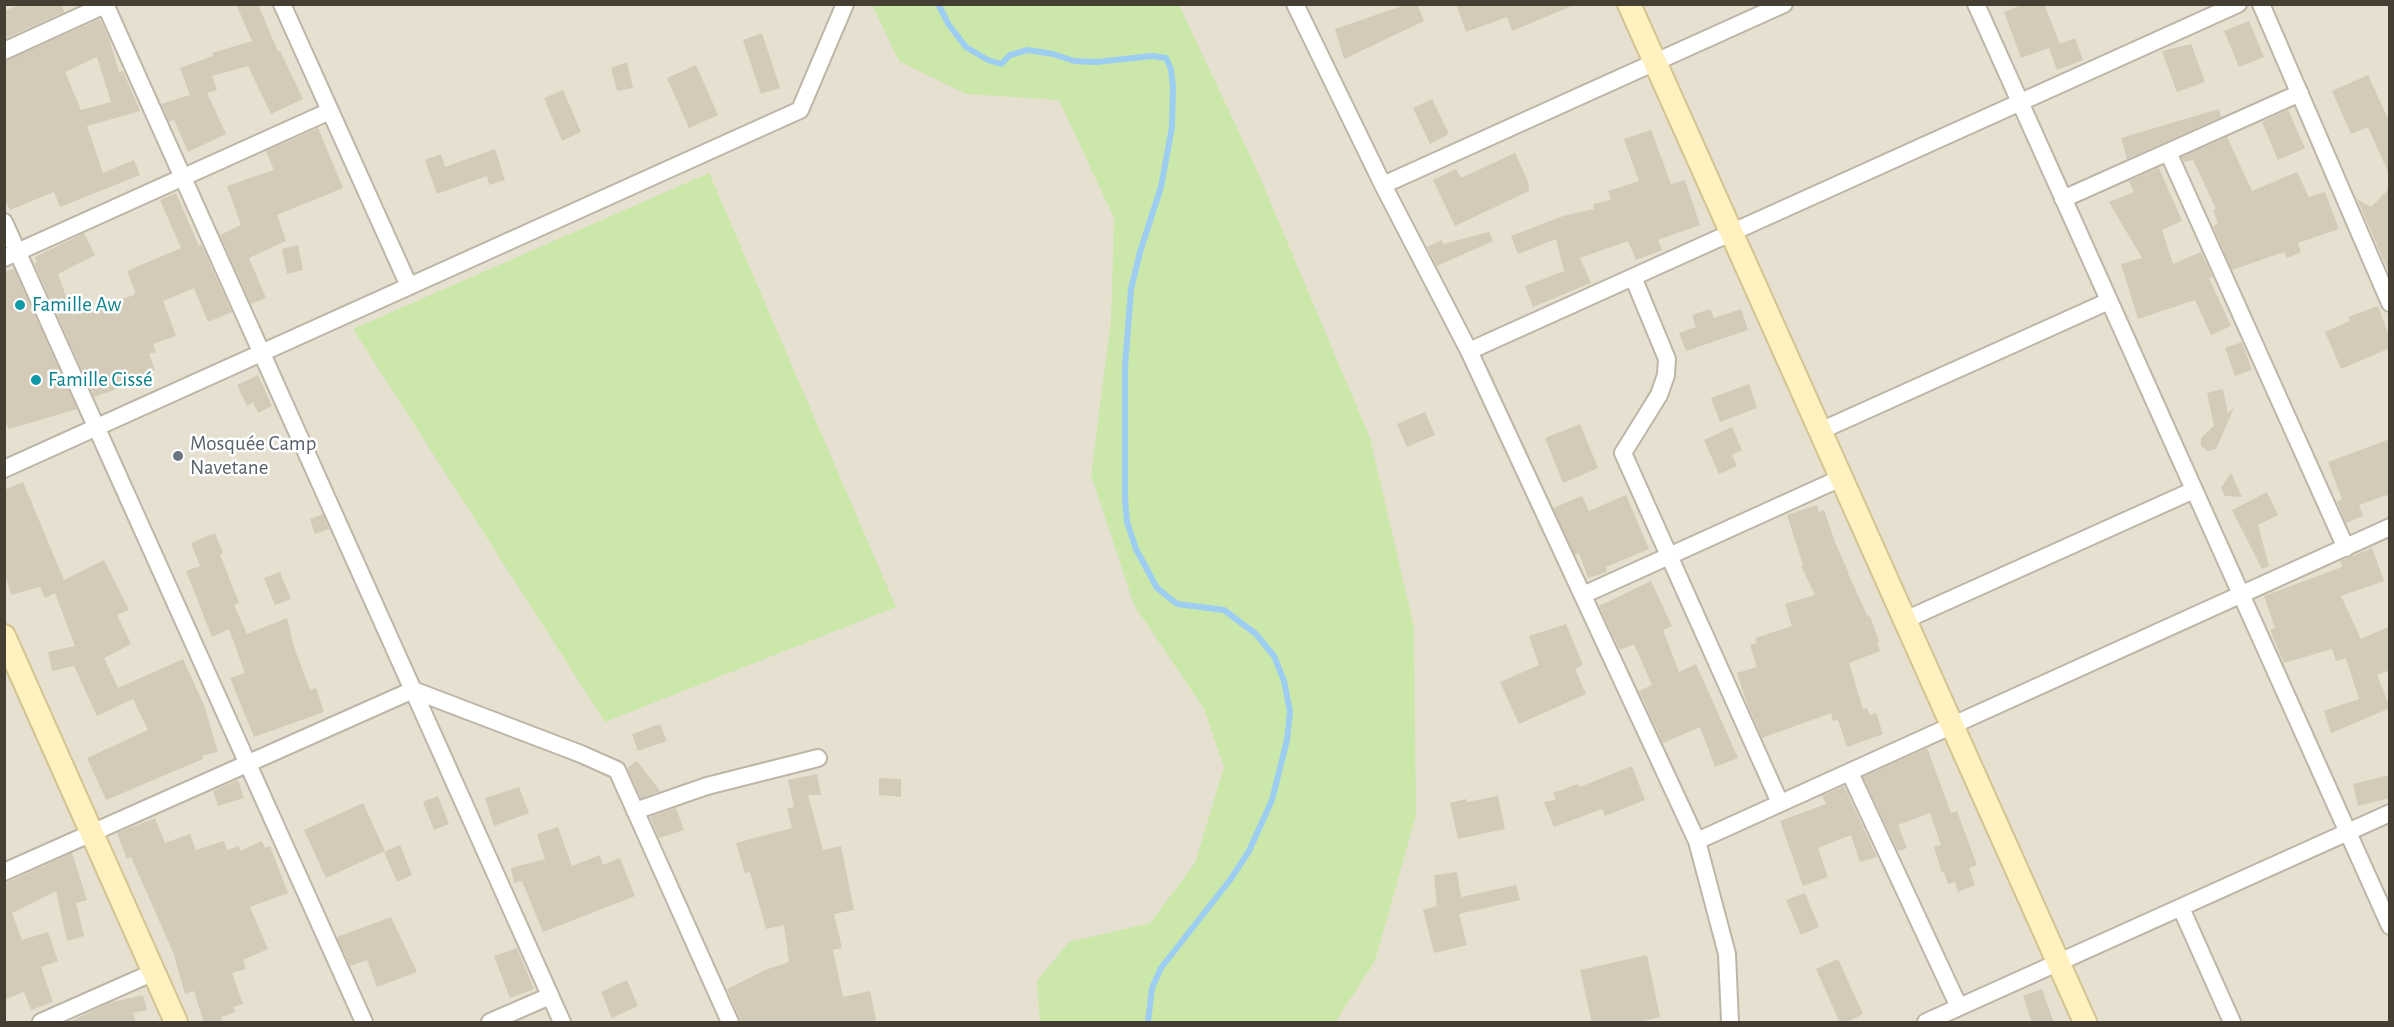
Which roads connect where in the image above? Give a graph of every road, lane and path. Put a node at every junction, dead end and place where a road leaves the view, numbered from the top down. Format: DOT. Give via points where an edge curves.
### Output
graph roads {
  1 [pos="282,4"];
  2 [pos="845,4"];
  3 [pos="1295,4"];
  4 [pos="1629,4"];
  5 [pos="1784,4"];
  6 [pos="1976,4"];
  7 [pos="2238,4"];
  8 [pos="2261,4"];
  9 [pos="106,5"];
  10 [pos="4,51"];
  11 [pos="1655,63"];
  12 [pos="2300,93"];
  13 [pos="2020,103"];
  14 [pos="330,111"];
  15 [pos="2168,152"];
  16 [pos="183,178"];
  17 [pos="1383,185"];
  18 [pos="2063,199"];
  19 [pos="4,222"];
  20 [pos="1731,233"];
  21 [pos="11,255"];
  22 [pos="1633,277"];
  23 [pos="409,286"];
  24 [pos="2109,301"];
  25 [pos="2390,303"];
  26 [pos="1469,351"];
  27 [pos="261,353"];
  28 [pos="97,427"];
  29 [pos="1820,431"];
  30 [pos="4,469"];
  31 [pos="1841,478"];
  32 [pos="2194,490"];
  33 [pos="2390,527"];
  34 [pos="2346,548"];
  35 [pos="1669,556"];
  36 [pos="1582,595"];
  37 [pos="2241,595"];
  38 [pos="1905,620"];
  39 [pos="4,636"];
  40 [pos="10,661"];
  41 [pos="413,690"];
  42 [pos="1952,726"];
  43 [pos="818,758"];
  44 [pos="248,765"];
  45 [pos="1850,773"];
  46 [pos="1780,803"];
  47 [pos="635,811"];
  48 [pos="2390,813"];
  49 [pos="92,831"];
  50 [pos="2347,832"];
  51 [pos="1697,841"];
  52 [pos="4,872"];
  53 [pos="2181,908"];
  54 [pos="2390,926"];
  55 [pos="2058,963"];
  56 [pos="154,972"];
  57 [pos="550,996"];
  58 [pos="1959,1007"];
  59 [pos="41,1023"];
  60 [pos="177,1023"];
  61 [pos="364,1023"];
  62 [pos="490,1023"];
  63 [pos="562,1023"];
  64 [pos="730,1023"];
  65 [pos="1730,1023"];
  66 [pos="1926,1023"];
  67 [pos="2085,1023"];
  68 [pos="2232,1023"];
  1 -- 14 [label="street"];
  2 -- 23 [label="street" via="800,110"];
  3 -- 17 [label="street"];
  4 -- 11 [label="street"];
  5 -- 11 [label="street"];
  6 -- 13 [label="street"];
  7 -- 13 [label="street"];
  8 -- 12 [label="street"];
  9 -- 10 [label="street"];
  9 -- 16 [label="street"];
  11 -- 17 [label="street"];
  11 -- 20 [label="street"];
  12 -- 15 [label="street"];
  12 -- 25 [label="street"];
  13 -- 18 [label="street"];
  13 -- 20 [label="street"];
  14 -- 16 [label="street"];
  14 -- 23 [label="street"];
  15 -- 18 [label="street"];
  15 -- 34 [label="street"];
  16 -- 21 [label="street"];
  16 -- 27 [label="street"];
  17 -- 26 [label="street"];
  18 -- 24 [label="street"];
  19 -- 21 [label="street"];
  20 -- 22 [label="street"];
  20 -- 29 [label="street"];
  21 -- 28 [label="street"];
  22 -- 26 [label="street"];
  22 -- 35 [label="street" via="1667,359 1659,395 1623,453"];
  23 -- 27 [label="street"];
  24 -- 29 [label="street"];
  24 -- 32 [label="street"];
  26 -- 36 [label="street"];
  27 -- 28 [label="street"];
  27 -- 41 [label="street"];
  28 -- 30 [label="street"];
  28 -- 44 [label="street"];
  29 -- 31 [label="street"];
  31 -- 35 [label="street"];
  31 -- 38 [label="street"];
  32 -- 37 [label="street"];
  32 -- 38 [label="street"];
  33 -- 34 [label="street"];
  34 -- 37 [label="street"];
  35 -- 36 [label="street"];
  35 -- 46 [label="street"];
  36 -- 51 [label="street"];
  37 -- 42 [label="street"];
  37 -- 50 [label="street"];
  38 -- 42 [label="street"];
  39 -- 40 [label="street"];
  40 -- 49 [label="street"];
  41 -- 44 [label="street"];
  41 -- 47 [label="street" via="617,770"];
  41 -- 57 [label="street"];
  42 -- 45 [label="street"];
  42 -- 55 [label="street"];
  43 -- 47 [label="street" via="707,786"];
  44 -- 49 [label="street"];
  44 -- 61 [label="street"];
  45 -- 46 [label="street"];
  45 -- 58 [label="street"];
  46 -- 51 [label="street"];
  47 -- 64 [label="street"];
  48 -- 50 [label="street"];
  49 -- 52 [label="street"];
  49 -- 56 [label="street"];
  50 -- 53 [label="street"];
  50 -- 54 [label="street"];
  51 -- 65 [label="street" via="1727,954"];
  53 -- 55 [label="street"];
  53 -- 68 [label="street"];
  55 -- 58 [label="street"];
  55 -- 67 [label="street"];
  56 -- 59 [label="street"];
  56 -- 60 [label="street"];
  57 -- 62 [label="street"];
  57 -- 63 [label="street"];
  58 -- 66 [label="street"];
}
